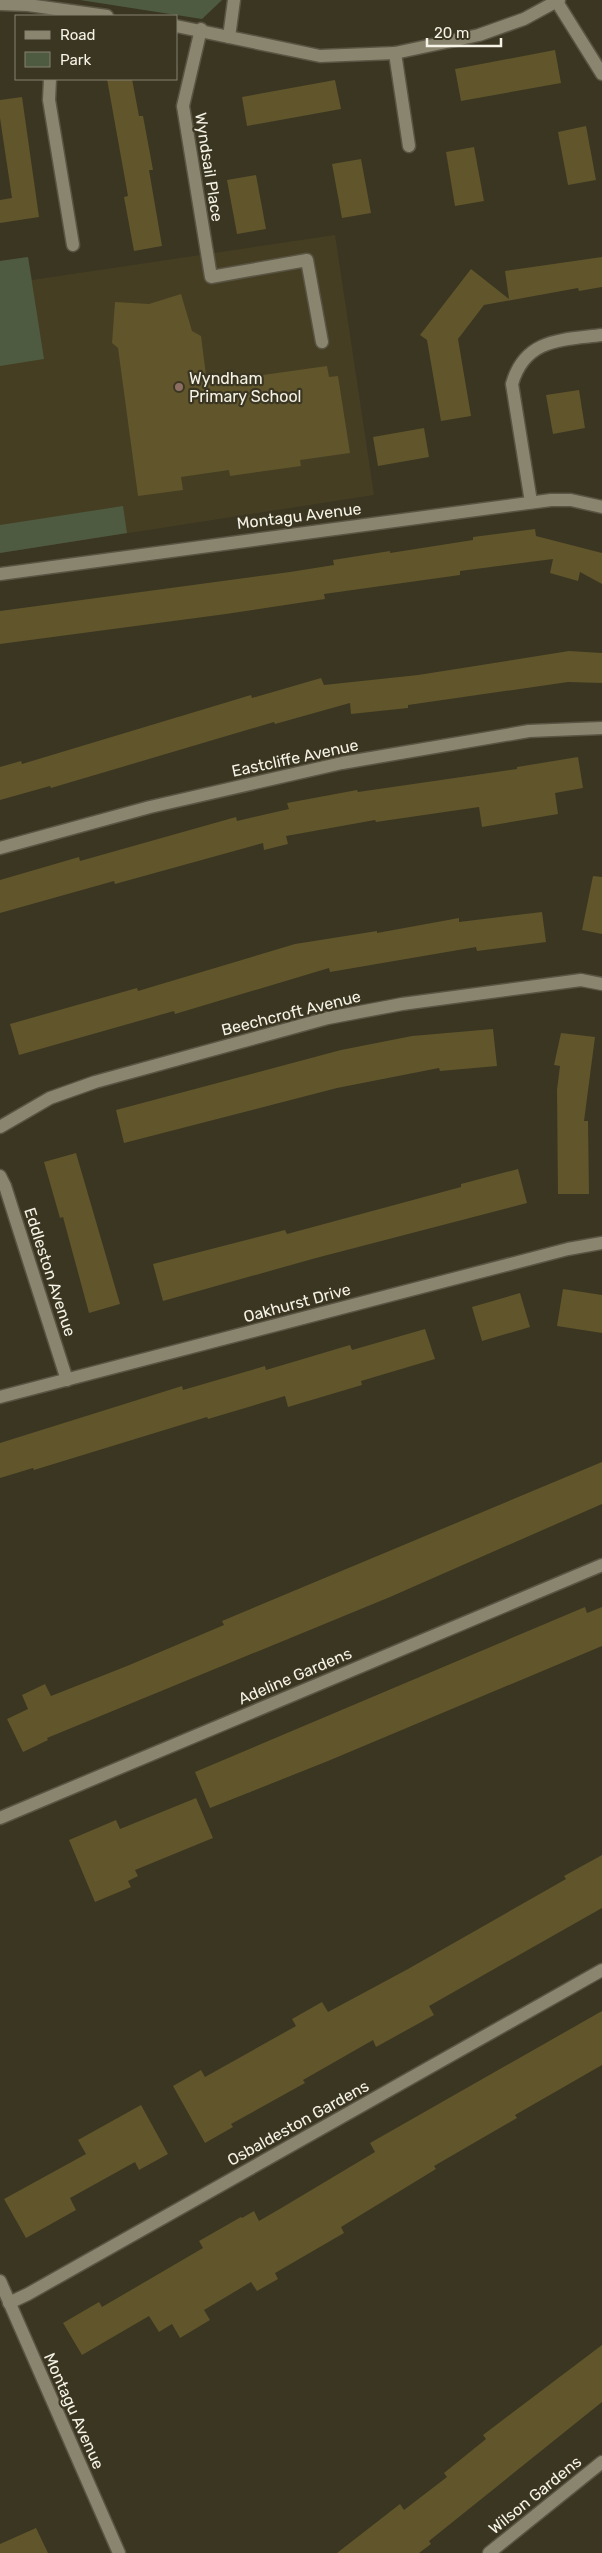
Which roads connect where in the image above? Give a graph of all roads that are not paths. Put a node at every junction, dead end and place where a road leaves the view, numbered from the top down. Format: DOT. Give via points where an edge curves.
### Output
graph roads {
  1 [pos="234,0"];
  2 [pos="558,1"];
  3 [pos="0,4"];
  4 [pos="60,13"];
  5 [pos="91,15"];
  6 [pos="178,26"];
  7 [pos="201,30"];
  8 [pos="229,37"];
  9 [pos="395,54"];
  10 [pos="602,74"];
  11 [pos="50,80"];
  12 [pos="409,146"];
  13 [pos="74,245"];
  14 [pos="602,334"];
  15 [pos="322,342"];
  16 [pos="530,502"];
  17 [pos="602,507"];
  18 [pos="0,574"];
  19 [pos="602,728"];
  20 [pos="0,848"];
  21 [pos="602,984"];
  22 [pos="0,1127"];
  23 [pos="0,1176"];
  24 [pos="602,1242"];
  25 [pos="67,1380"];
  26 [pos="0,1397"];
  27 [pos="602,1564"];
  28 [pos="0,1818"];
  29 [pos="602,1970"];
  30 [pos="0,2281"];
  31 [pos="8,2303"];
  32 [pos="602,2462"];
  33 [pos="119,2553"];
  34 [pos="489,2553"];
  1 -- 8 [label="street"];
  2 -- 9 [label="street" via="524,19 479,35"];
  2 -- 10 [label="street"];
  3 -- 4 [label="street" via="28,5"];
  4 -- 5 [label="street"];
  6 -- 7 [label="street"];
  7 -- 8 [label="street"];
  7 -- 15 [label="street, Wyndsail Place" via="183,106 211,277 307,260"];
  8 -- 9 [label="street" via="320,56"];
  9 -- 12 [label="street"];
  11 -- 13 [label="street" via="49,100"];
  14 -- 16 [label="street" via="539,346 528,354 515,373 512,384"];
  16 -- 17 [label="street, Montagu Avenue" via="571,500"];
  16 -- 18 [label="street, Montagu Avenue"];
  19 -- 20 [label="street, Eastcliffe Avenue" via="530,731 342,763 150,807"];
  21 -- 22 [label="street, Beechcroft Avenue" via="581,980 402,1004 328,1018 95,1082 50,1098"];
  23 -- 25 [label="street, Eddleston Avenue"];
  24 -- 25 [label="street, Oakhurst Drive"];
  25 -- 26 [label="street, Oakhurst Drive"];
  27 -- 28 [label="street, Adeline Gardens"];
  29 -- 31 [label="street, Osbaldeston Gardens"];
  30 -- 31 [label="street, Montagu Avenue"];
  31 -- 33 [label="street, Montagu Avenue"];
  32 -- 34 [label="street, Wilson Gardens"];
}
